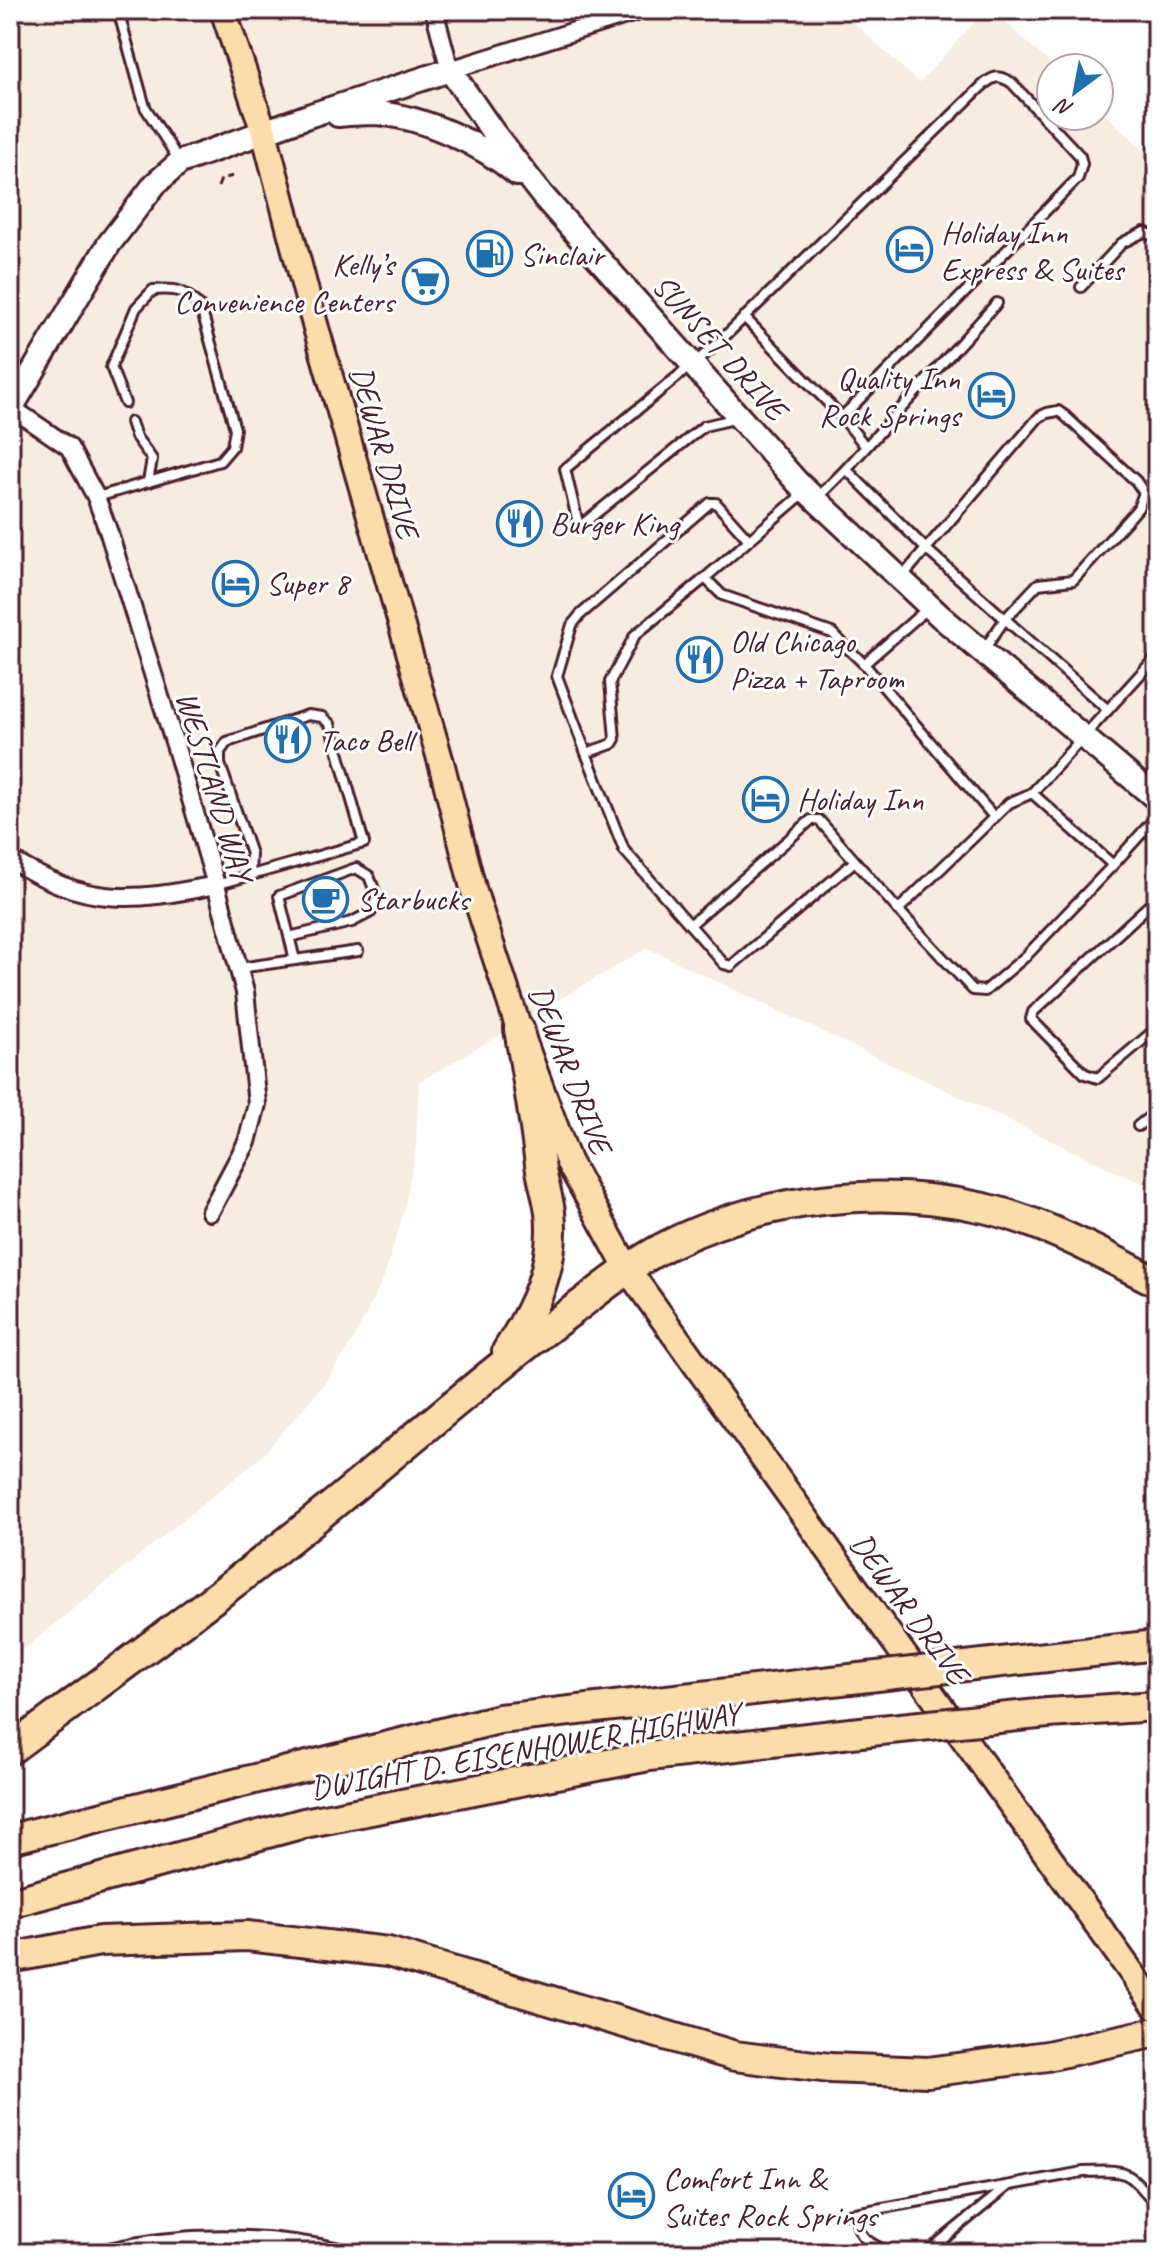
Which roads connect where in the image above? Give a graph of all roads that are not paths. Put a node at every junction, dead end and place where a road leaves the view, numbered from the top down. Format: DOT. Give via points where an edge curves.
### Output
graph roads {
  1 [pos="118,10"];
  2 [pos="223,10"];
  3 [pos="434,10"];
  4 [pos="642,10"];
  5 [pos="450,70"];
  6 [pos="312,116"];
  7 [pos="264,132"];
  8 [pos="180,162"];
  9 [pos="542,195"];
  10 [pos="1157,237"];
  11 [pos="1081,287"];
  12 [pos="997,303"];
  13 [pos="744,317"];
  14 [pos="691,363"];
  15 [pos="125,403"];
  16 [pos="11,409"];
  17 [pos="739,417"];
  18 [pos="842,417"];
  19 [pos="131,422"];
  20 [pos="866,447"];
  21 [pos="846,469"];
  22 [pos="148,482"];
  23 [pos="811,495"];
  24 [pos="96,497"];
  25 [pos="749,540"];
  26 [pos="927,550"];
  27 [pos="705,578"];
  28 [pos="900,579"];
  29 [pos="929,606"];
  30 [pos="1005,619"];
  31 [pos="982,652"];
  32 [pos="1157,656"];
  33 [pos="864,664"];
  34 [pos="1108,710"];
  35 [pos="1083,737"];
  36 [pos="586,753"];
  37 [pos="1032,793"];
  38 [pos="1157,799"];
  39 [pos="1157,816"];
  40 [pos="994,817"];
  41 [pos="10,859"];
  42 [pos="855,861"];
  43 [pos="1113,865"];
  44 [pos="250,875"];
  45 [pos="216,885"];
  46 [pos="1157,898"];
  47 [pos="898,910"];
  48 [pos="690,925"];
  49 [pos="289,937"];
  50 [pos="358,951"];
  51 [pos="295,960"];
  52 [pos="238,969"];
  53 [pos="1157,1028"];
  54 [pos="519,1029"];
  55 [pos="1157,1111"];
  56 [pos="1138,1126"];
  57 [pos="210,1212"];
  58 [pos="628,1270"];
  59 [pos="1157,1282"];
  60 [pos="494,1371"];
  61 [pos="1157,1645"];
  62 [pos="1157,1706"];
  63 [pos="10,1750"];
  64 [pos="10,1839"];
  65 [pos="10,1903"];
  66 [pos="10,1958"];
  67 [pos="1157,2008"];
  68 [pos="1157,2032"];
  69 [pos="1008,2185"];
  70 [pos="1157,2205"];
  71 [pos="104,2253"];
  72 [pos="345,2253"];
  73 [pos="891,2253"];
  74 [pos="926,2253"];
  1 -- 8 [label="lane" via="145,107"];
  2 -- 7 [label="main road, DEWAR DRIVE"];
  3 -- 5 [label="street"];
  4 -- 5 [label="street"];
  5 -- 6 [label="street"];
  5 -- 9 [label="street, SUNSET DRIVE"];
  6 -- 7 [label="street"];
  6 -- 9 [label="street" via="376,113 443,131 506,165"];
  7 -- 8 [label="street"];
  7 -- 54 [label="main road, DEWAR DRIVE" via="474,892"];
  8 -- 16 [label="street" via="155,184 109,244"];
  9 -- 14 [label="street, SUNSET DRIVE"];
  10 -- 11 [label="lane" via="1144,232 1122,243"];
  12 -- 20 [label="lane"];
  13 -- 14 [label="lane"];
  13 -- 18 [label="lane"];
  13 -- 18 [label="lane" via="991,78 1012,83 1080,156 1078,178"];
  14 -- 17 [label="street, SUNSET DRIVE"];
  14 -- 17 [label="lane" via="565,469 579,527 704,426"];
  15 -- 22 [label="lane" via="111,367 136,308 153,290 173,288 190,295 201,308 235,429 232,447 220,461"];
  16 -- 24 [label="street, WESTLAND WAY" via="69,447"];
  17 -- 23 [label="street, SUNSET DRIVE"];
  18 -- 20 [label="lane"];
  19 -- 22 [label="lane" via="152,459"];
  20 -- 21 [label="lane"];
  21 -- 23 [label="lane"];
  21 -- 26 [label="lane"];
  22 -- 24 [label="lane"];
  23 -- 25 [label="lane"];
  23 -- 28 [label="street, SUNSET DRIVE"];
  24 -- 45 [label="street, WESTLAND WAY"];
  25 -- 27 [label="lane"];
  25 -- 36 [label="lane" via="716,503 710,503 572,625 557,676"];
  26 -- 28 [label="lane"];
  26 -- 30 [label="lane"];
  26 -- 30 [label="lane" via="1039,417 1058,411 1064,415 1144,493 1132,515 1073,580 1038,584"];
  27 -- 33 [label="lane" via="722,595 832,633"];
  27 -- 36 [label="lane" via="635,635 610,682 615,739"];
  28 -- 29 [label="street, SUNSET DRIVE"];
  29 -- 31 [label="street, SUNSET DRIVE"];
  29 -- 33 [label="lane"];
  30 -- 31 [label="lane"];
  30 -- 34 [label="lane"];
  31 -- 35 [label="street, SUNSET DRIVE"];
  32 -- 34 [label="lane"];
  33 -- 40 [label="lane"];
  34 -- 35 [label="lane"];
  35 -- 37 [label="lane"];
  35 -- 38 [label="street, SUNSET DRIVE"];
  36 -- 48 [label="lane" via="624,850"];
  37 -- 40 [label="lane"];
  37 -- 43 [label="lane"];
  39 -- 43 [label="lane"];
  40 -- 47 [label="lane"];
  41 -- 45 [label="street" via="36,875 100,897 161,896"];
  42 -- 47 [label="lane"];
  42 -- 48 [label="lane" via="731,966"];
  42 -- 48 [label="lane" via="819,820 811,820"];
  43 -- 47 [label="lane" via="985,991 973,990"];
  44 -- 44 [label="lane" via="364,843 330,724 322,717 308,715 227,742 220,752 251,854"];
  44 -- 45 [label="lane"];
  45 -- 52 [label="street, WESTLAND WAY"];
  46 -- 53 [label="lane" via="1031,1019 1085,1074 1098,1078"];
  49 -- 49 [label="lane" via="352,922 371,912 377,897 366,873 356,868 279,896"];
  49 -- 51 [label="lane"];
  50 -- 51 [label="lane"];
  51 -- 52 [label="lane"];
  52 -- 57 [label="street, WESTLAND WAY" via="257,1104 247,1142"];
  54 -- 58 [label="main road, DEWAR DRIVE" via="568,1161"];
  54 -- 60 [label="highway" via="550,1213 550,1246 530,1316"];
  55 -- 56 [label="lane"];
  58 -- 59 [label="highway" via="721,1222 763,1210 890,1196 946,1200 1014,1216"];
  58 -- 60 [label="highway"];
  58 -- 67 [label="main road, DEWAR DRIVE"];
  60 -- 63 [label="highway" via="305,1529"];
  61 -- 64 [label="highway, DWIGHT D. EISENHOWER HIGHWAY, bridge" via="499,1719"];
  62 -- 65 [label="highway, DWIGHT D. EISENHOWER HIGHWAY, bridge" via="649,1756 320,1820"];
  66 -- 68 [label="highway" via="100,1941 247,1936 388,1952 735,2056 830,2068 928,2072 1047,2056"];
  69 -- 70 [label="lane" via="1121,2171"];
  69 -- 73 [label="lane" via="852,2213 861,2236"];
  69 -- 74 [label="lane"];
  71 -- 72 [label="street" via="170,2241 238,2238"];
}
